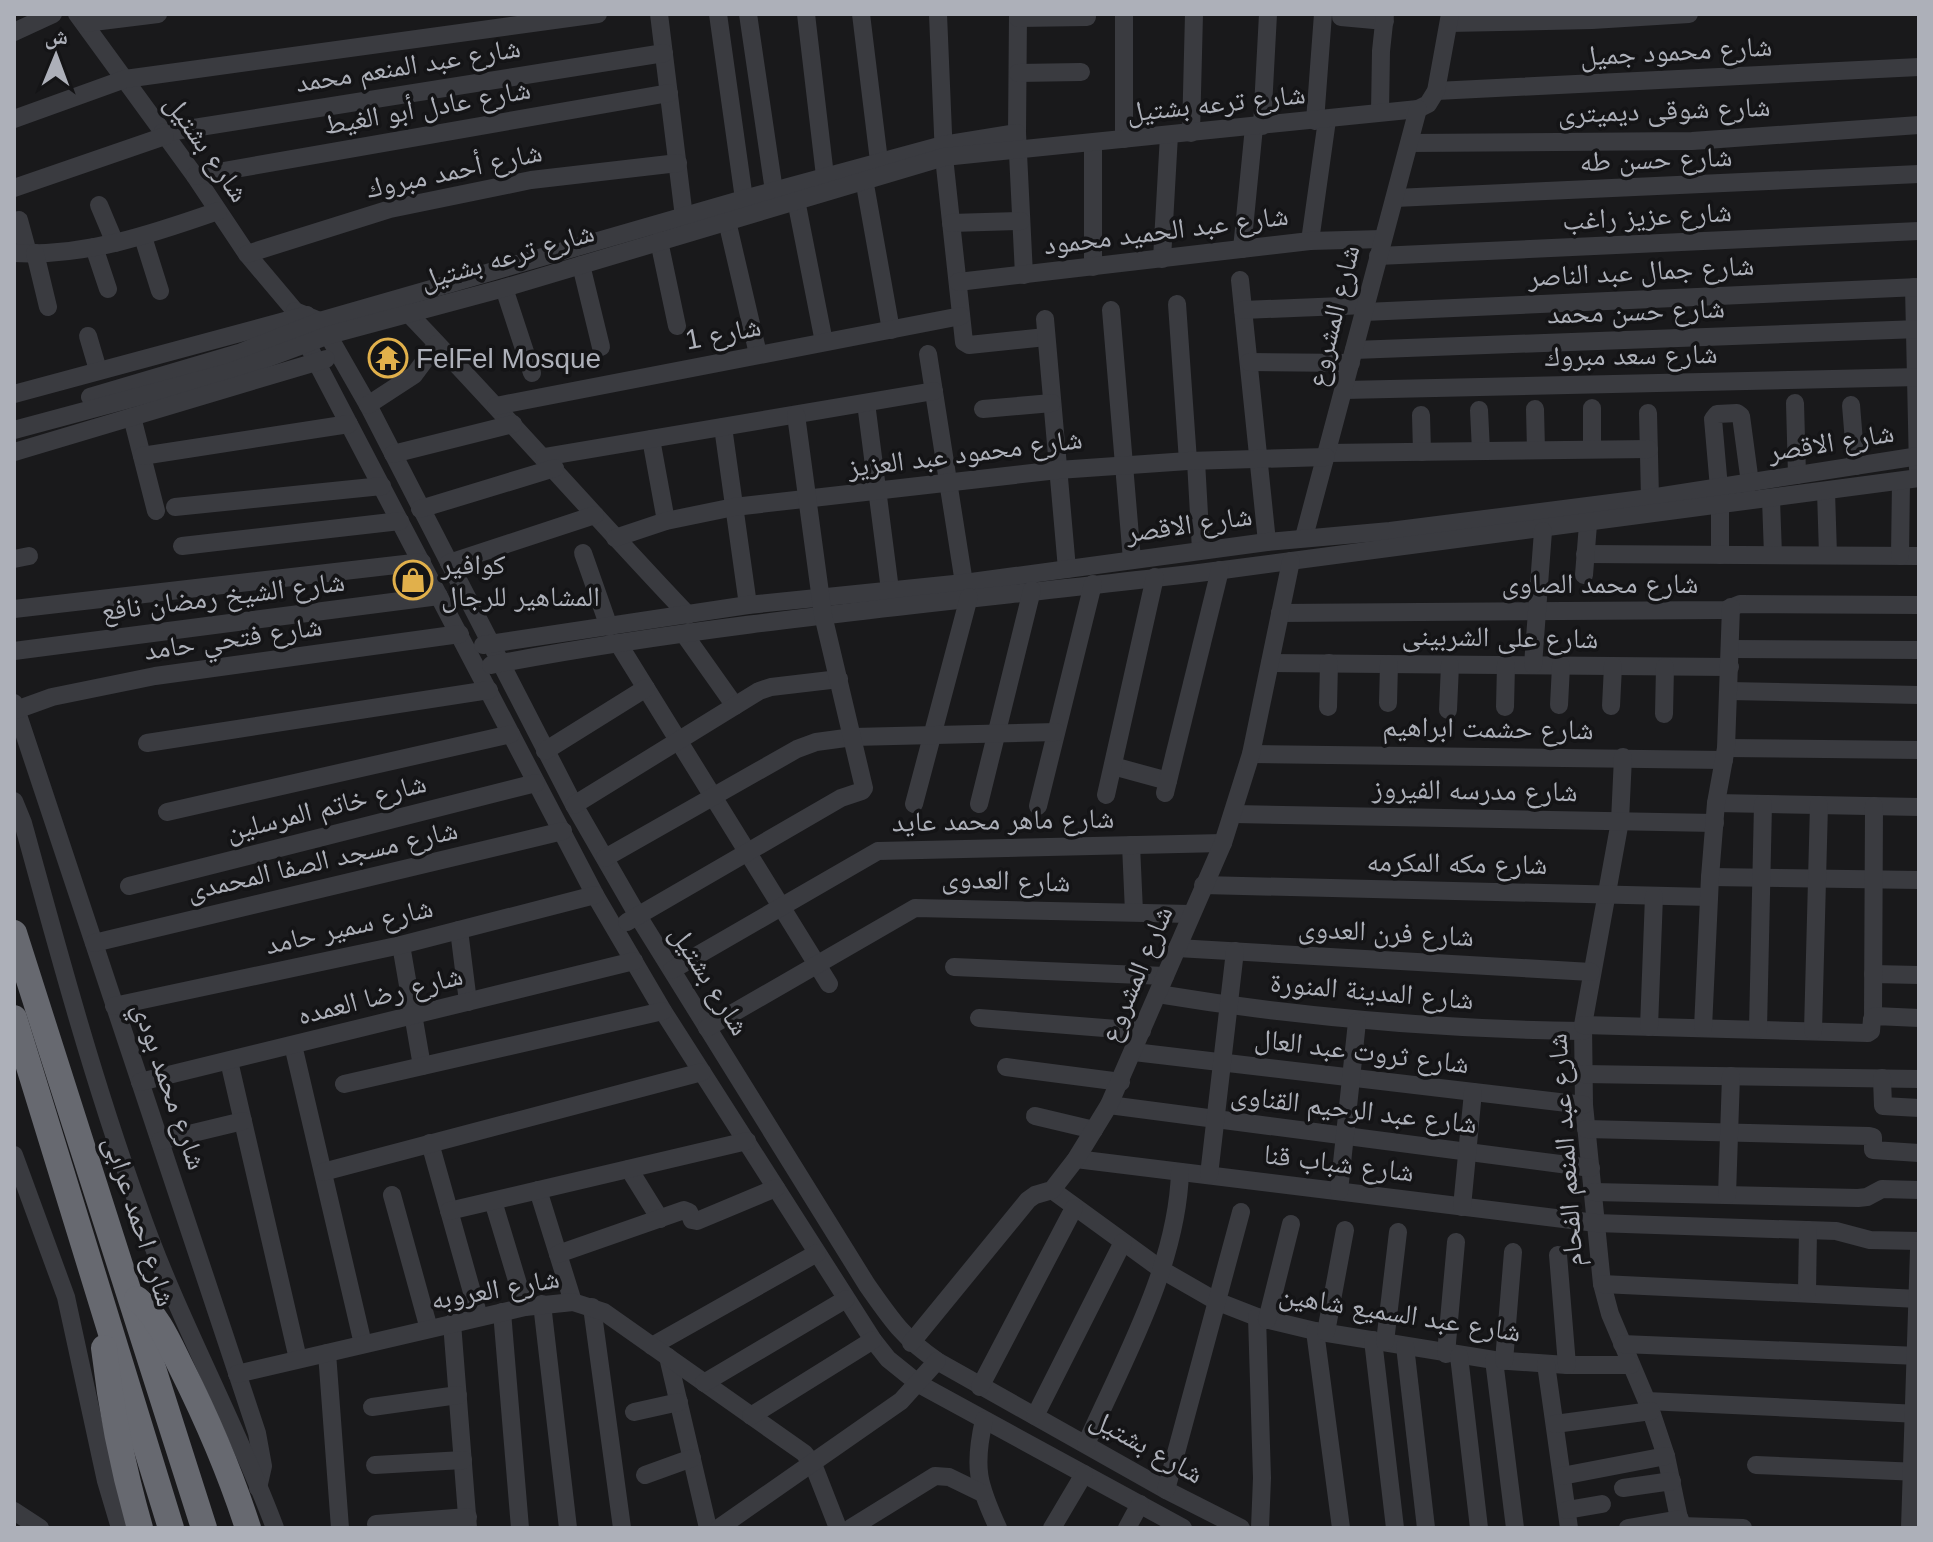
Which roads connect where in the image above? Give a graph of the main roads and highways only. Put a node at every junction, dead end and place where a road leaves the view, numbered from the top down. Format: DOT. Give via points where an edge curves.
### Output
graph roads {
  1 [pos="14,933"];
  2 [pos="14,1018"];
  3 [pos="129,1293"];
  4 [pos="102,1300"];
  5 [pos="140,1528"];
  6 [pos="171,1528"];
  7 [pos="204,1528"];
  8 [pos="248,1528"];
  1 -- 3 [label="highway, شارع احمد عرابى"];
  2 -- 4 [label="highway, شارع احمد عرابى"];
  3 -- 7 [label="highway, شارع احمد عرابى"];
  3 -- 8 [label="highway" via="164,1332 233,1482"];
  4 -- 5 [label="highway" via="109,1393"];
  4 -- 6 [label="highway, شارع احمد عرابى"];
}
